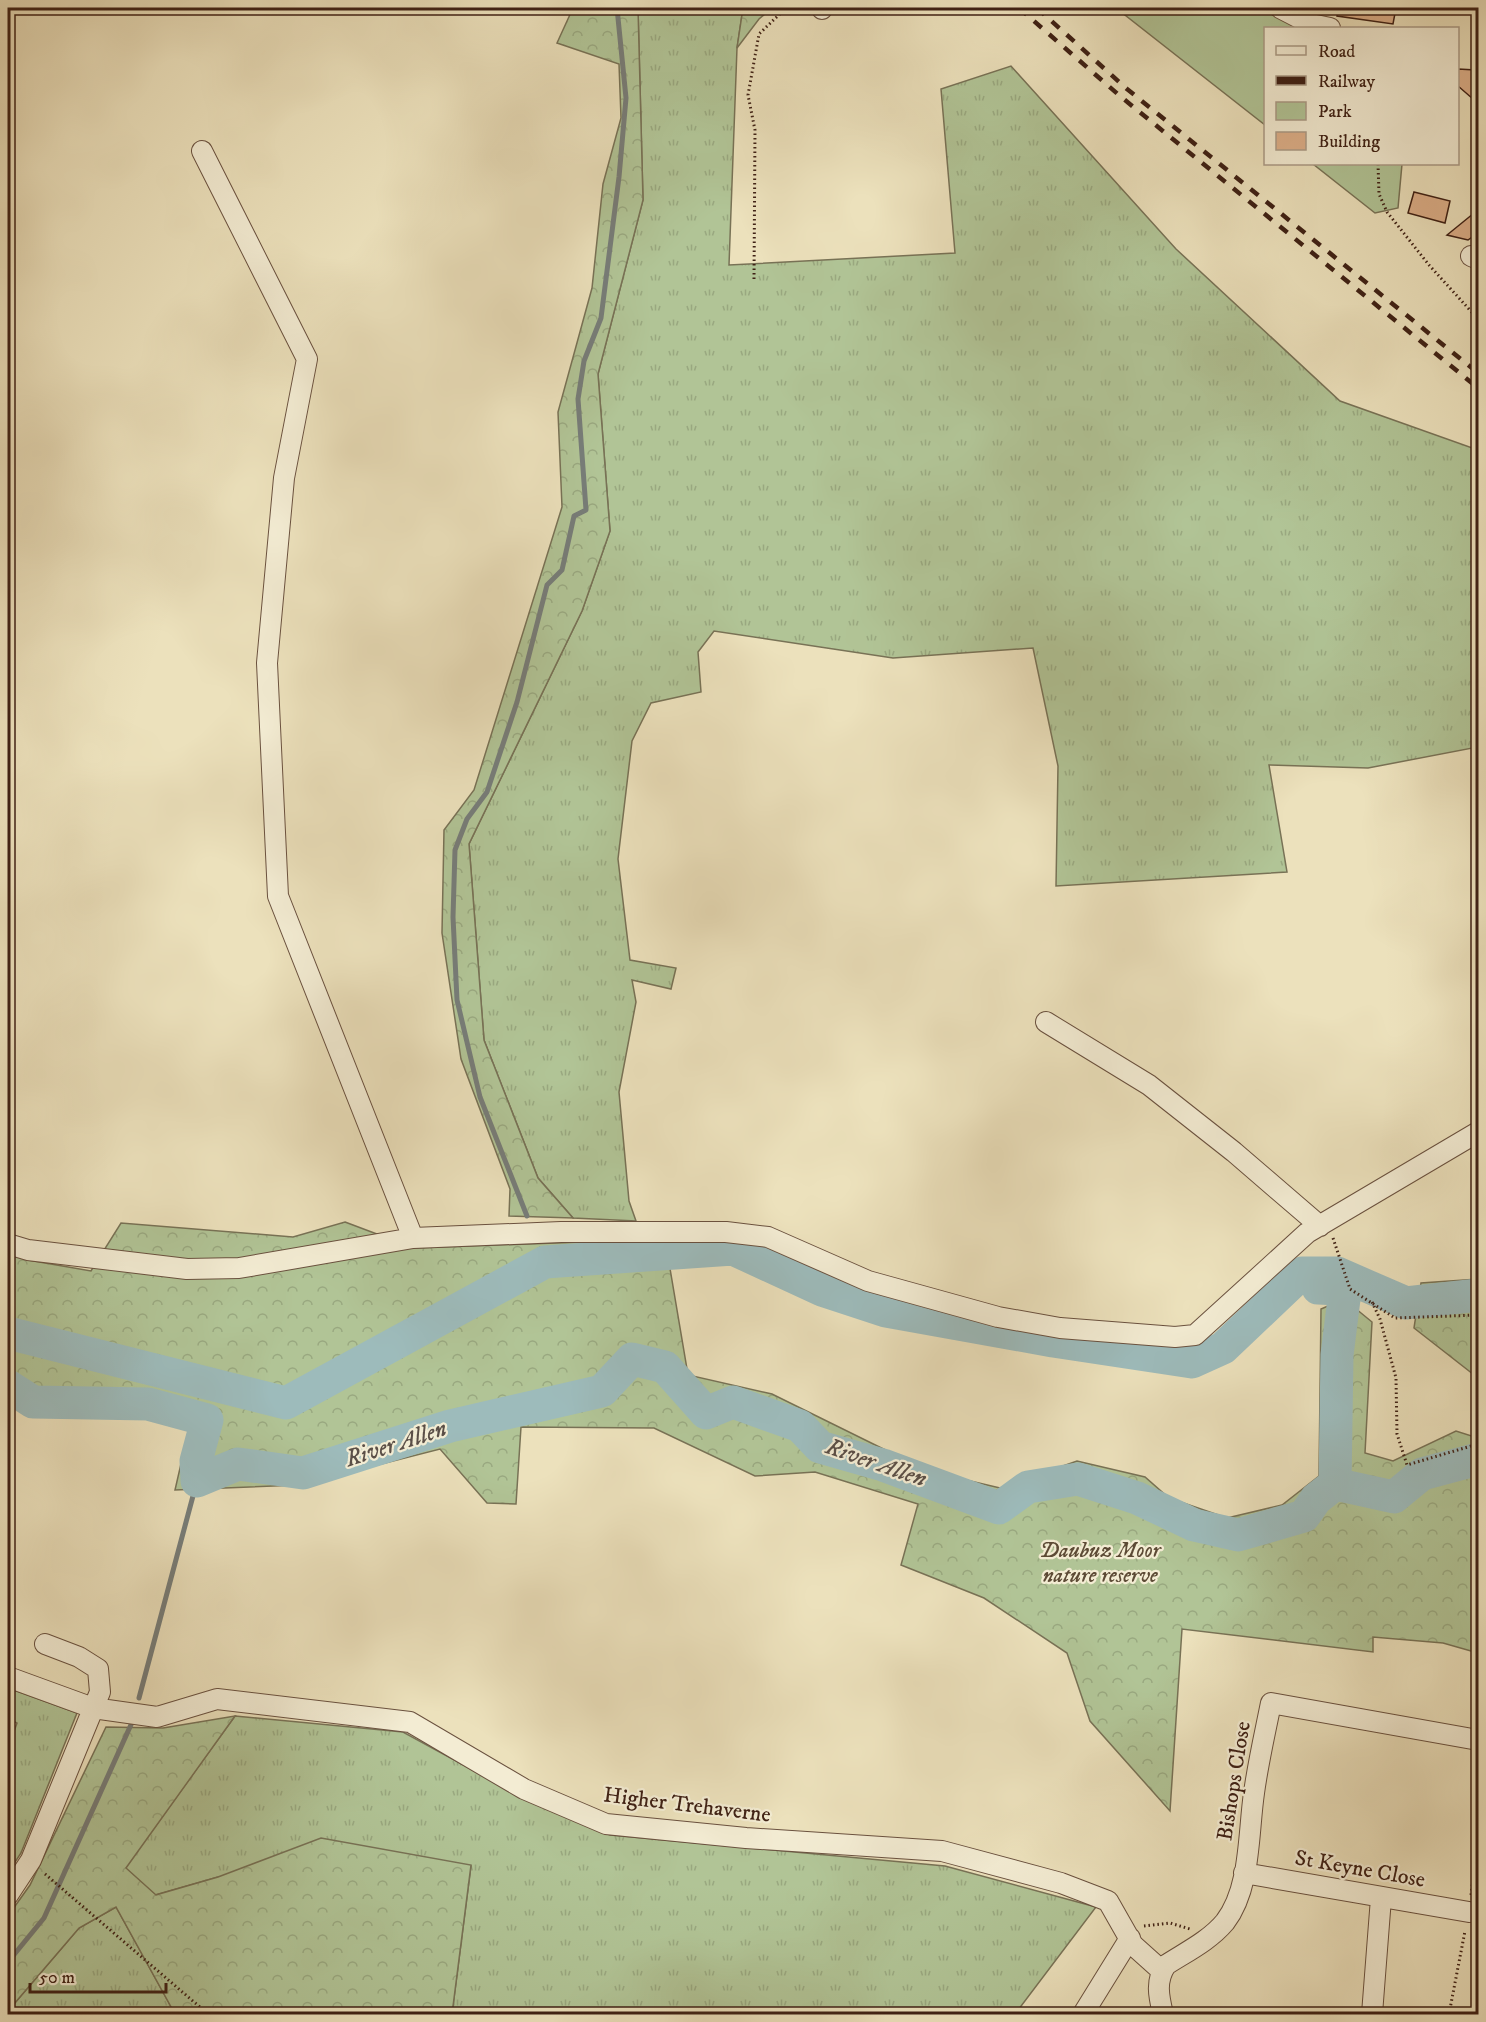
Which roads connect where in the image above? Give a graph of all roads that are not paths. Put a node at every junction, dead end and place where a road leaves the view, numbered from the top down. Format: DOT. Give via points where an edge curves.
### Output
graph roads {
  1 [pos="1280,8"];
  2 [pos="1325,27"];
  3 [pos="202,151"];
  4 [pos="1046,1022"];
  5 [pos="1479,1132"];
  6 [pos="1323,1224"];
  7 [pos="413,1238"];
  8 [pos="8,1244"];
  9 [pos="45,1644"];
  10 [pos="8,1677"];
  11 [pos="93,1708"];
  12 [pos="1479,1740"];
  13 [pos="1244,1873"];
  14 [pos="8,1895"];
  15 [pos="1381,1898"];
  16 [pos="1469,1912"];
  17 [pos="1130,1938"];
  18 [pos="1162,1971"];
  19 [pos="1083,2014"];
  20 [pos="1163,2014"];
  21 [pos="1372,2014"];
  1 -- 2 [label="street"];
  3 -- 7 [label="street" via="307,359 284,478 267,663 278,896"];
  4 -- 6 [label="street" via="1149,1085"];
  5 -- 6 [label="street"];
  6 -- 7 [label="street" via="1307,1233 1195,1335 1174,1337 1060,1328 998,1317 868,1281 768,1237 726,1232 561,1232"];
  7 -- 8 [label="street" via="240,1268 187,1269 28,1250"];
  9 -- 11 [label="street" via="98,1669 100,1692"];
  10 -- 11 [label="street, Higher Trehaverne"];
  11 -- 14 [label="street" via="31,1860"];
  11 -- 17 [label="street, Higher Trehaverne" via="157,1717 217,1699 410,1722 524,1789 606,1824 942,1851 1061,1883 1108,1901"];
  12 -- 13 [label="street, Bishops Close" via="1271,1703"];
  13 -- 15 [label="street, St Keyne Close"];
  13 -- 18 [label="street, Bishops Close" via="1230,1912 1212,1936"];
  15 -- 16 [label="street, St Keyne Close"];
  15 -- 21 [label="street"];
  17 -- 18 [label="street, Higher Trehaverne"];
  17 -- 19 [label="street"];
  18 -- 20 [label="street" via="1159,1994"];
}
